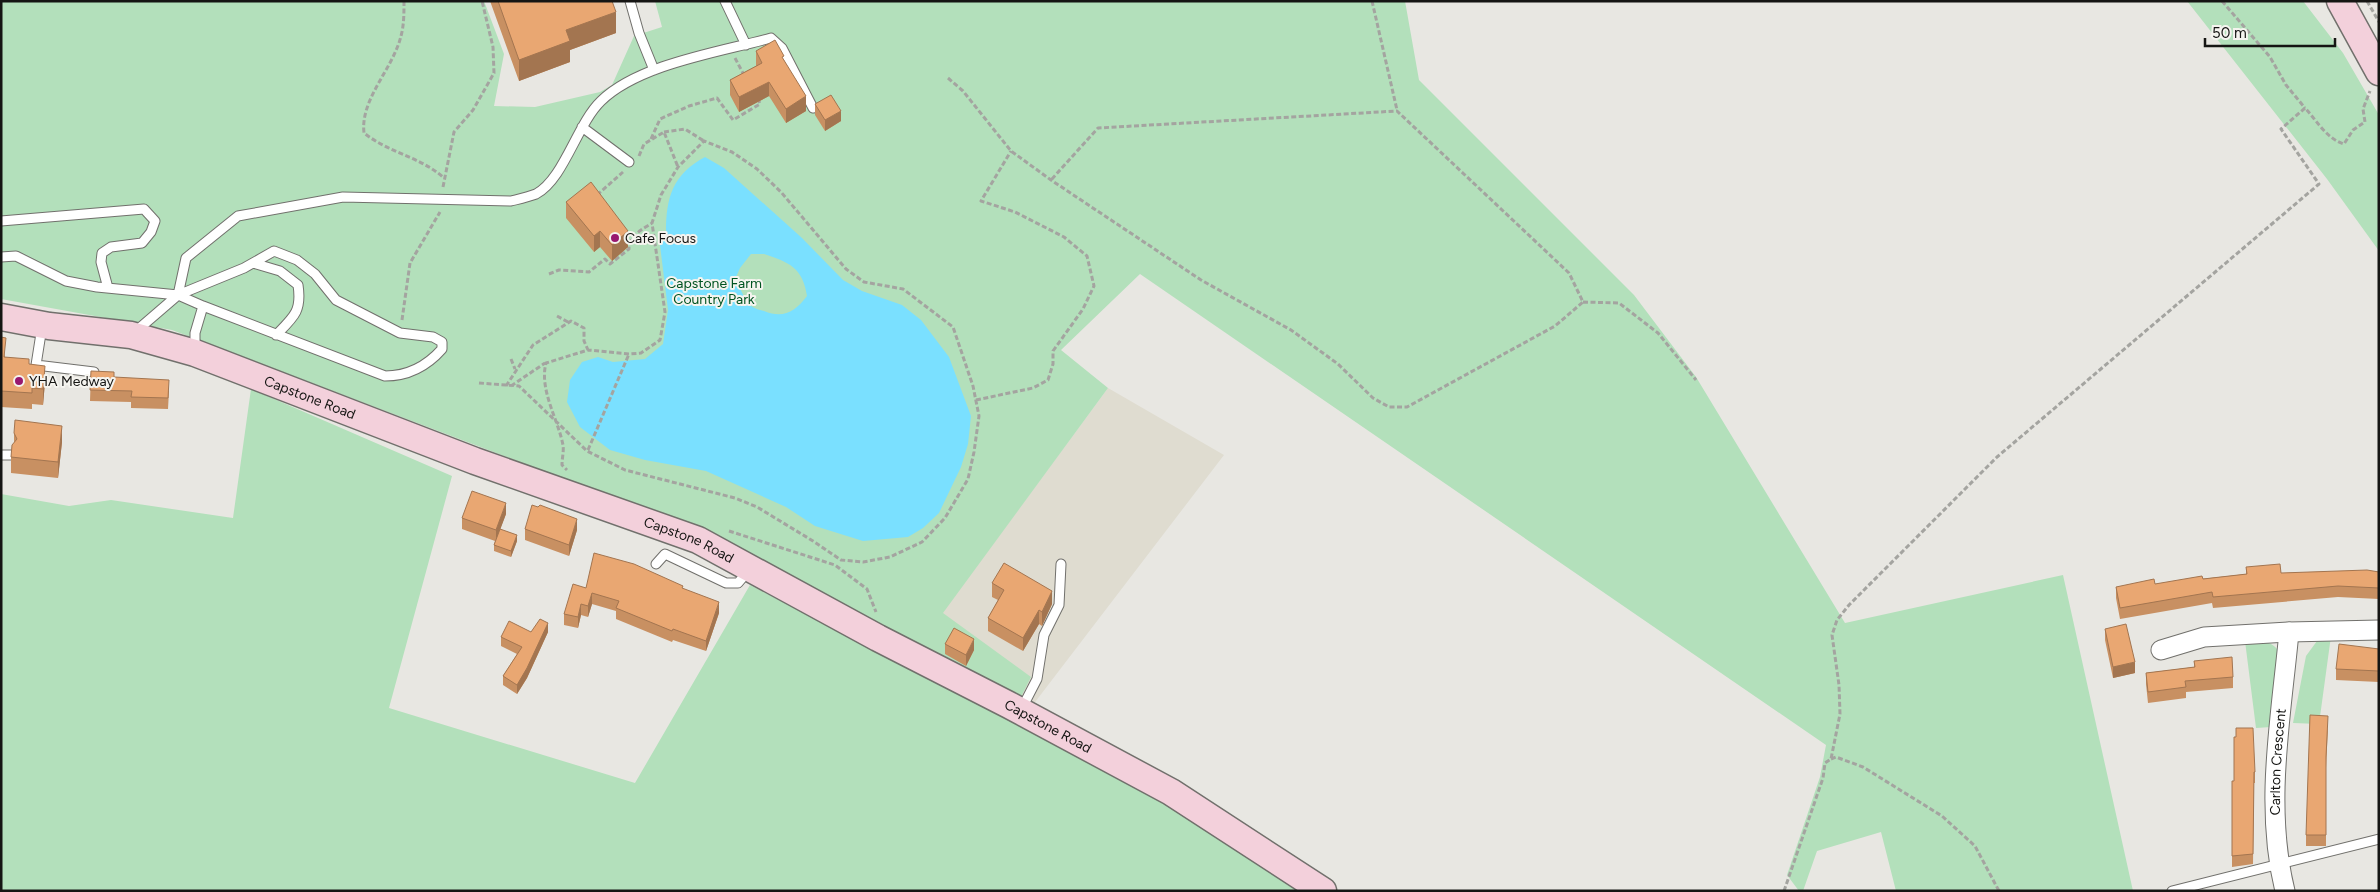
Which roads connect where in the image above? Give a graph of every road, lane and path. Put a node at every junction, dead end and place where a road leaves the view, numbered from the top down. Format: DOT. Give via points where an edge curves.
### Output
graph roads {
  1 [pos="404,1"];
  2 [pos="482,1"];
  3 [pos="630,1"];
  4 [pos="725,1"];
  5 [pos="1372,1"];
  6 [pos="2222,1"];
  7 [pos="2340,1"];
  8 [pos="2367,1"];
  9 [pos="2379,22"];
  10 [pos="746,45"];
  11 [pos="729,49"];
  12 [pos="654,70"];
  13 [pos="948,78"];
  14 [pos="2374,82"];
  15 [pos="750,84"];
  16 [pos="759,101"];
  17 [pos="813,108"];
  18 [pos="2305,108"];
  19 [pos="1397,111"];
  20 [pos="582,127"];
  21 [pos="664,132"];
  22 [pos="651,139"];
  23 [pos="704,141"];
  24 [pos="1011,151"];
  25 [pos="639,158"];
  26 [pos="628,166"];
  27 [pos="678,167"];
  28 [pos="445,178"];
  29 [pos="1051,180"];
  30 [pos="594,198"];
  31 [pos="441,199"];
  32 [pos="1,221"];
  33 [pos="652,223"];
  34 [pos="623,237"];
  35 [pos="629,244"];
  36 [pos="1,257"];
  37 [pos="253,263"];
  38 [pos="549,274"];
  39 [pos="108,288"];
  40 [pos="178,295"];
  41 [pos="1583,302"];
  42 [pos="203,306"];
  43 [pos="558,316"];
  44 [pos="1,317"];
  45 [pos="568,322"];
  46 [pos="42,325"];
  47 [pos="400,333"];
  48 [pos="131,335"];
  49 [pos="276,335"];
  50 [pos="588,350"];
  51 [pos="195,353"];
  52 [pos="629,354"];
  53 [pos="511,359"];
  54 [pos="546,363"];
  55 [pos="515,369"];
  56 [pos="94,372"];
  57 [pos="1696,380"];
  58 [pos="479,383"];
  59 [pos="506,386"];
  60 [pos="511,386"];
  61 [pos="976,400"];
  62 [pos="556,419"];
  63 [pos="588,450"];
  64 [pos="1,455"];
  65 [pos="11,455"];
  66 [pos="573,476"];
  67 [pos="724,528"];
  68 [pos="656,564"];
  69 [pos="1060,564"];
  70 [pos="751,568"];
  71 [pos="2379,630"];
  72 [pos="2289,632"];
  73 [pos="878,638"];
  74 [pos="2161,650"];
  75 [pos="1021,711"];
  76 [pos="1831,759"];
  77 [pos="2379,840"];
  78 [pos="2278,866"];
  79 [pos="1322,891"];
  80 [pos="1784,891"];
  81 [pos="1999,891"];
  82 [pos="2172,891"];
  83 [pos="2285,891"];
  1 -- 28 [label="path" via="401,38 368,107 363,122 364,133 392,151 432,166"];
  2 -- 28 [label="path" via="493,47 494,73 473,110 454,132"];
  3 -- 12 [label="lane"];
  4 -- 10 [label="lane"];
  5 -- 19 [label="path"];
  6 -- 18 [label="path" via="2270,57 2286,85"];
  7 -- 14 [label="street"];
  8 -- 9 [label="path"];
  10 -- 11 [label="lane"];
  10 -- 17 [label="lane" via="771,38 782,48"];
  11 -- 12 [label="lane"];
  11 -- 15 [label="path"];
  12 -- 20 [label="lane" via="620,86 600,101"];
  13 -- 24 [label="path" via="963,91"];
  14 -- 18 [label="path" via="2363,109 2365,122 2353,130 2344,144 2326,133"];
  16 -- 22 [label="path" via="760,104 733,120 717,98 688,106 660,119"];
  18 -- 76 [label="path" via="2281,129 2319,184 1997,457 1837,620 1832,636 1840,714"];
  19 -- 29 [label="path" via="1098,128"];
  19 -- 41 [label="path" via="1569,274"];
  20 -- 26 [label="lane"];
  20 -- 31 [label="lane" via="556,175 537,193 510,201"];
  21 -- 22 [label="path"];
  21 -- 23 [label="path" via="686,128"];
  21 -- 27 [label="path"];
  22 -- 25 [label="path" via="644,144"];
  23 -- 27 [label="path"];
  23 -- 61 [label="path" via="732,152 757,169 781,192 846,269 864,282 903,289 953,327"];
  24 -- 29 [label="path"];
  24 -- 61 [label="path" via="981,201 1015,212 1064,237 1087,256 1094,286 1083,309 1053,351 1048,380 1033,388"];
  26 -- 30 [label="path"];
  27 -- 33 [label="path" via="661,195"];
  28 -- 31 [label="path"];
  29 -- 41 [label="path" via="1202,280 1291,330 1338,364 1373,398 1389,407 1407,407 1556,326"];
  31 -- 40 [label="lane" via="343,197 238,216 186,258"];
  31 -- 47 [label="path" via="441,209 410,263"];
  32 -- 39 [label="lane" via="144,208 154,221 151,232 142,243 111,247 102,253 101,262"];
  33 -- 35 [label="path" via="636,234"];
  33 -- 52 [label="path" via="665,312 660,340 641,353"];
  34 -- 35 [label="path"];
  35 -- 38 [label="path" via="629,249 610,264 605,259 589,272 559,270"];
  36 -- 39 [label="lane" via="16,256 66,281"];
  37 -- 40 [label="lane"];
  37 -- 47 [label="lane" via="274,251 297,260 336,300"];
  37 -- 49 [label="lane" via="280,271 298,285 300,301 293,317"];
  39 -- 40 [label="lane"];
  40 -- 42 [label="lane"];
  40 -- 48 [label="lane"];
  41 -- 57 [label="path" via="1619,303 1658,333"];
  42 -- 49 [label="lane"];
  42 -- 51 [label="lane" via="194,333"];
  43 -- 45 [label="path"];
  44 -- 46 [label="street, Capstone Road"];
  45 -- 50 [label="path" via="584,328"];
  45 -- 55 [label="path" via="533,345"];
  46 -- 48 [label="street, Capstone Road"];
  46 -- 56 [label="lane" via="36,365"];
  47 -- 49 [label="lane" via="433,337 442,342 442,349 433,359 402,376 385,376"];
  48 -- 51 [label="street, Capstone Road"];
  50 -- 52 [label="path"];
  50 -- 54 [label="path"];
  51 -- 70 [label="street, Capstone Road" via="476,461 698,540"];
  52 -- 63 [label="path"];
  53 -- 55 [label="path"];
  54 -- 60 [label="path"];
  54 -- 62 [label="path" via="548,396"];
  55 -- 59 [label="path"];
  58 -- 59 [label="path"];
  59 -- 60 [label="path"];
  60 -- 62 [label="path" via="519,386"];
  61 -- 63 [label="path" via="979,416 968,479 945,518 922,542 890,557 863,562 841,560 757,507 735,498 625,470"];
  62 -- 63 [label="path" via="572,438"];
  62 -- 66 [label="path" via="563,446 562,465"];
  64 -- 65 [label="lane"];
  67 -- 73 [label="path" via="835,565 867,589 876,613"];
  68 -- 70 [label="lane" via="665,554 726,583 738,583"];
  69 -- 75 [label="lane" via="1059,605 1044,635 1037,679"];
  70 -- 73 [label="street, Capstone Road"];
  71 -- 72 [label="street"];
  72 -- 74 [label="street" via="2204,638"];
  72 -- 78 [label="street, Carlton Crescent" via="2274,799"];
  73 -- 75 [label="street, Capstone Road"];
  75 -- 79 [label="street, Capstone Road" via="1171,792"];
  76 -- 80 [label="path" via="1825,763 1823,778"];
  76 -- 81 [label="path" via="1863,767 1942,816 1975,846"];
  77 -- 78 [label="lane"];
  78 -- 82 [label="lane"];
  78 -- 83 [label="street, Carlton Crescent"];
}
